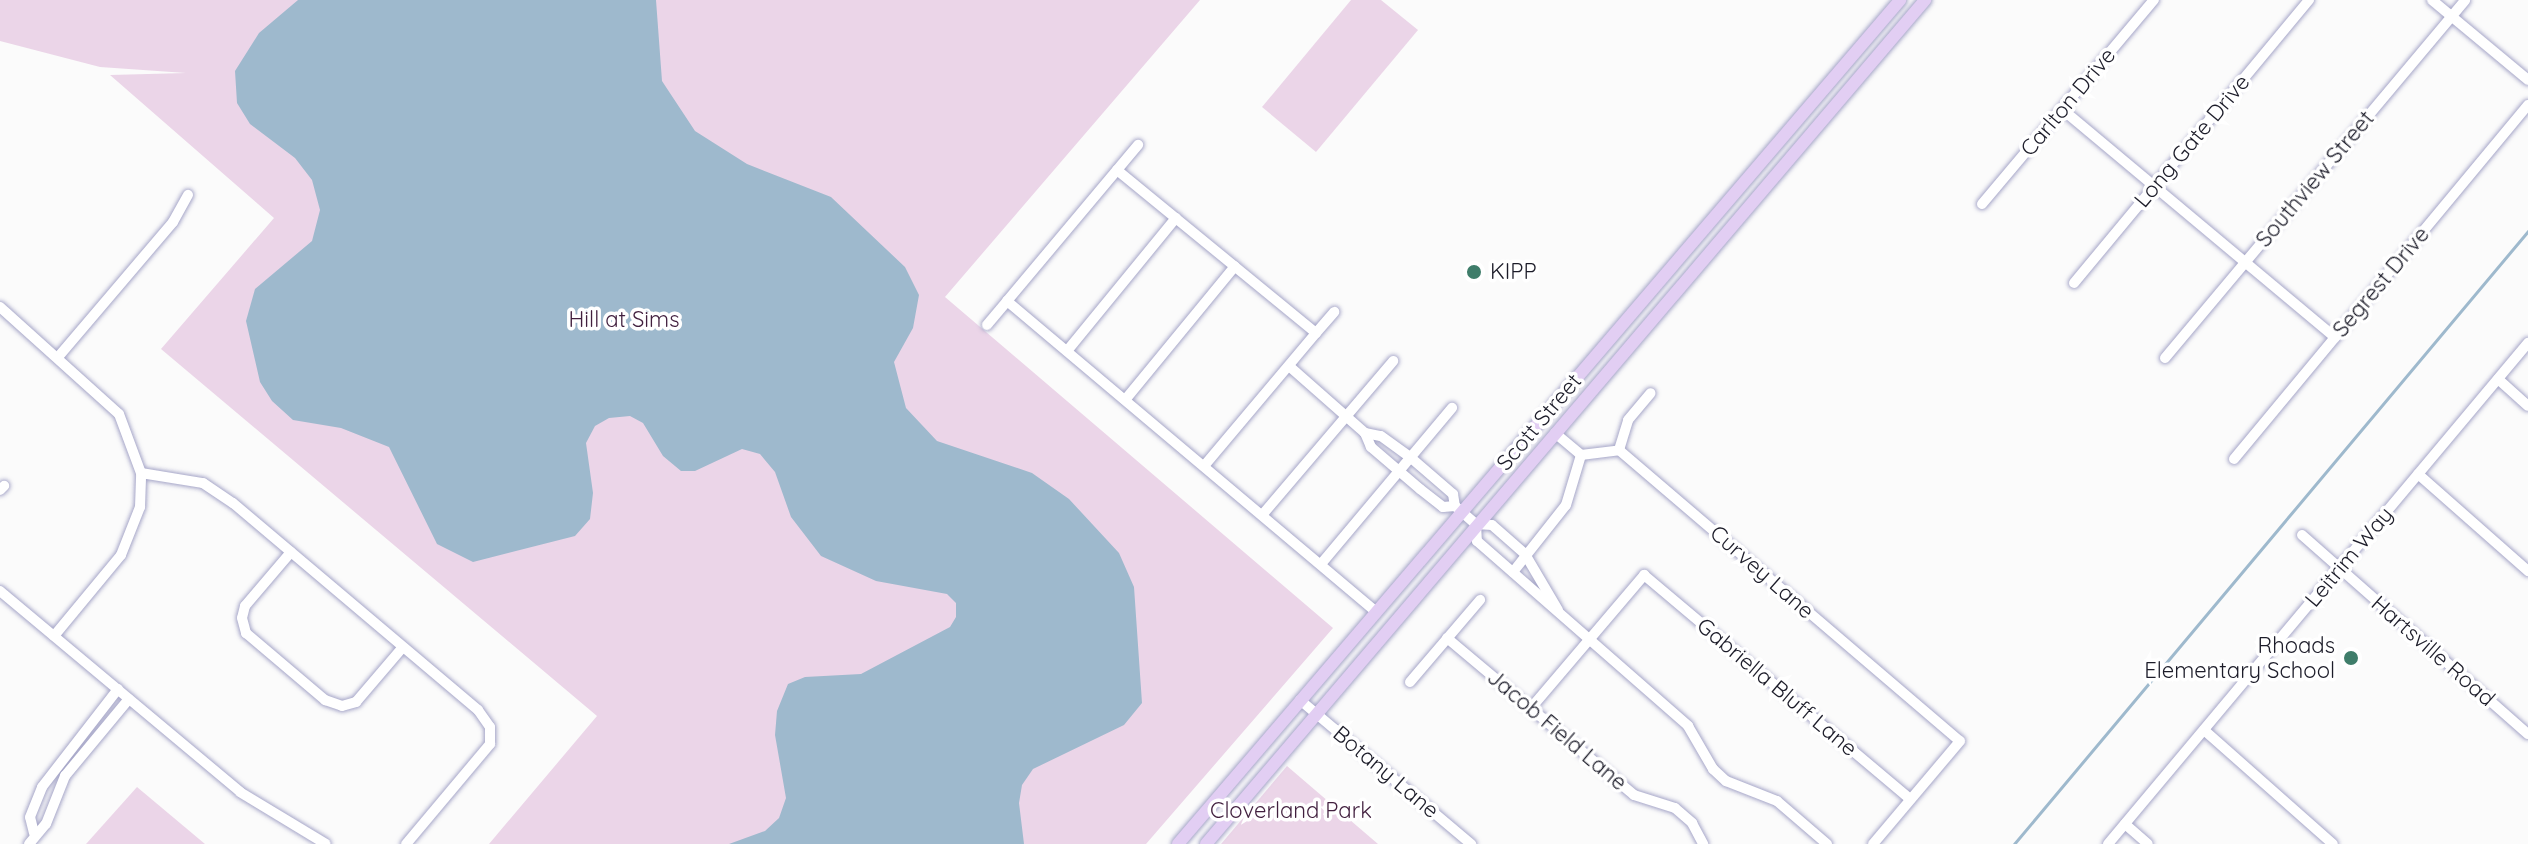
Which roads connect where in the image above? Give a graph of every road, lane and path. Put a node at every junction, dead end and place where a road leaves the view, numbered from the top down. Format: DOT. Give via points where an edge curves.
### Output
graph roads {
  1 [pos="1902,0"];
  2 [pos="2154,0"];
  3 [pos="2309,0"];
  4 [pos="2432,0"];
  5 [pos="2465,0"];
  6 [pos="1922,5"];
  7 [pos="2451,17"];
  8 [pos="2528,80"];
  9 [pos="2528,105"];
  10 [pos="2062,109"];
  11 [pos="1138,145"];
  12 [pos="1117,170"];
  13 [pos="2154,186"];
  14 [pos="188,195"];
  15 [pos="1982,204"];
  16 [pos="1176,218"];
  17 [pos="1707,226"];
  18 [pos="1721,239"];
  19 [pos="2246,263"];
  20 [pos="1235,266"];
  21 [pos="2074,283"];
  22 [pos="1007,301"];
  23 [pos="0,307"];
  24 [pos="1334,312"];
  25 [pos="987,325"];
  26 [pos="1316,333"];
  27 [pos="2335,337"];
  28 [pos="2528,343"];
  29 [pos="1602,349"];
  30 [pos="1067,351"];
  31 [pos="59,356"];
  32 [pos="2165,358"];
  33 [pos="1393,361"];
  34 [pos="1617,362"];
  35 [pos="1289,366"];
  36 [pos="2498,379"];
  37 [pos="1651,393"];
  38 [pos="1125,400"];
  39 [pos="2528,406"];
  40 [pos="1452,408"];
  41 [pos="1346,416"];
  42 [pos="1365,433"];
  43 [pos="1555,433"];
  44 [pos="1619,450"];
  45 [pos="1581,455"];
  46 [pos="1410,457"];
  47 [pos="2234,459"];
  48 [pos="1204,466"];
  49 [pos="1399,471"];
  50 [pos="141,473"];
  51 [pos="2418,474"];
  52 [pos="1431,475"];
  53 [pos="1420,489"];
  54 [pos="1459,509"];
  55 [pos="1263,514"];
  56 [pos="1476,524"];
  57 [pos="2302,535"];
  58 [pos="291,552"];
  59 [pos="1525,554"];
  60 [pos="1321,564"];
  61 [pos="2339,568"];
  62 [pos="2528,571"];
  63 [pos="1513,572"];
  64 [pos="0,591"];
  65 [pos="1480,600"];
  66 [pos="1376,612"];
  67 [pos="1560,615"];
  68 [pos="54,636"];
  69 [pos="1447,638"];
  70 [pos="1587,641"];
  71 [pos="403,647"];
  72 [pos="1410,682"];
  73 [pos="118,689"];
  74 [pos="129,699"];
  75 [pos="1300,700"];
  76 [pos="1531,708"];
  77 [pos="1316,713"];
  78 [pos="2204,730"];
  79 [pos="2528,734"];
  80 [pos="69,747"];
  81 [pos="81,757"];
  82 [pos="1910,799"];
  83 [pos="2125,824"];
  84 [pos="34,833"];
  85 [pos="1182,839"];
  86 [pos="29,844"];
  87 [pos="326,844"];
  88 [pos="406,844"];
  89 [pos="1198,844"];
  90 [pos="1206,844"];
  91 [pos="1471,844"];
  92 [pos="1703,844"];
  93 [pos="1827,844"];
  94 [pos="1873,844"];
  95 [pos="2108,844"];
  96 [pos="2148,844"];
  97 [pos="2333,844"];
  1 -- 6 [label="main road"];
  1 -- 17 [label="main road, Scott Street"];
  2 -- 10 [label="street, Carlton Drive"];
  3 -- 13 [label="street, Long Gate Drive"];
  4 -- 7 [label="street"];
  5 -- 7 [label="street, Southview Street"];
  6 -- 18 [label="main road, Scott Street"];
  7 -- 8 [label="street"];
  7 -- 19 [label="street, Southview Street"];
  9 -- 27 [label="street, Segrest Drive"];
  10 -- 13 [label="street"];
  10 -- 15 [label="street, Carlton Drive"];
  11 -- 12 [label="street"];
  12 -- 16 [label="street"];
  12 -- 22 [label="street"];
  13 -- 19 [label="street"];
  13 -- 21 [label="street, Long Gate Drive"];
  14 -- 31 [label="street" via="173,222"];
  16 -- 20 [label="street"];
  16 -- 30 [label="street"];
  17 -- 18 [label="main road"];
  17 -- 29 [label="main road, Scott Street"];
  18 -- 34 [label="main road, Scott Street"];
  19 -- 27 [label="street"];
  19 -- 32 [label="street, Southview Street"];
  20 -- 26 [label="street"];
  20 -- 38 [label="street"];
  22 -- 25 [label="street"];
  22 -- 30 [label="street"];
  23 -- 31 [label="street"];
  24 -- 26 [label="street"];
  26 -- 35 [label="street"];
  27 -- 47 [label="street, Segrest Drive"];
  28 -- 36 [label="street, Leitrim Way"];
  29 -- 34 [label="main road"];
  29 -- 54 [label="main road, Scott Street"];
  30 -- 38 [label="street"];
  31 -- 50 [label="street" via="119,414"];
  33 -- 41 [label="street"];
  34 -- 43 [label="main road, Scott Street"];
  35 -- 41 [label="street"];
  35 -- 48 [label="street"];
  36 -- 39 [label="street"];
  36 -- 51 [label="street, Leitrim Way"];
  37 -- 44 [label="street" via="1628,420"];
  38 -- 48 [label="street"];
  40 -- 46 [label="street"];
  41 -- 42 [label="street"];
  41 -- 55 [label="street"];
  42 -- 46 [label="street" via="1381,436"];
  42 -- 49 [label="street" via="1371,447"];
  43 -- 45 [label="street"];
  43 -- 56 [label="main road, Scott Street"];
  44 -- 45 [label="street"];
  44 -- 82 [label="street, Curvey Lane" via="1960,741"];
  45 -- 59 [label="street" via="1566,505"];
  46 -- 49 [label="street"];
  46 -- 52 [label="street"];
  48 -- 55 [label="street"];
  49 -- 53 [label="street"];
  49 -- 60 [label="street"];
  50 -- 58 [label="street" via="203,483"];
  50 -- 68 [label="street" via="140,507 121,555"];
  51 -- 61 [label="street, Leitrim Way"];
  51 -- 62 [label="street"];
  52 -- 53 [label="street"];
  52 -- 54 [label="street" via="1453,494"];
  53 -- 54 [label="street" via="1443,507"];
  54 -- 56 [label="street"];
  54 -- 66 [label="main road, Scott Street"];
  55 -- 60 [label="street"];
  56 -- 59 [label="street" via="1492,525"];
  56 -- 63 [label="street" via="1477,541"];
  56 -- 77 [label="main road, Scott Street"];
  57 -- 61 [label="street, Hartsville Road"];
  58 -- 71 [label="street"];
  58 -- 71 [label="street" via="245,606 246,633 325,700 342,706 356,702"];
  59 -- 63 [label="street"];
  59 -- 67 [label="street"];
  60 -- 66 [label="street"];
  61 -- 78 [label="street, Leitrim Way"];
  61 -- 79 [label="street, Hartsville Road"];
  63 -- 67 [label="street"];
  64 -- 68 [label="street"];
  65 -- 69 [label="street"];
  66 -- 75 [label="main road, Scott Street"];
  67 -- 70 [label="street"];
  68 -- 73 [label="street"];
  69 -- 72 [label="street"];
  69 -- 76 [label="street, Jacob Field Lane"];
  70 -- 76 [label="street"];
  70 -- 82 [label="street, Gabriella Bluff Lane" via="1644,575"];
  70 -- 93 [label="street" via="1688,726 1726,781 1777,801"];
  71 -- 88 [label="street" via="490,727 490,744"];
  73 -- 74 [label="street"];
  73 -- 80 [label="street"];
  74 -- 81 [label="street"];
  74 -- 87 [label="street" via="240,792"];
  75 -- 77 [label="street, Botany Lane"];
  75 -- 85 [label="main road, Scott Street"];
  76 -- 92 [label="street, Jacob Field Lane" via="1634,795 1675,808 1692,823"];
  77 -- 90 [label="main road, Scott Street"];
  77 -- 91 [label="street, Botany Lane"];
  78 -- 83 [label="street, Leitrim Way"];
  78 -- 97 [label="street"];
  80 -- 81 [label="street"];
  80 -- 84 [label="street" via="42,787 30,817"];
  81 -- 84 [label="street" via="65,776 46,824"];
  82 -- 94 [label="street"];
  83 -- 95 [label="street, Leitrim Way"];
  83 -- 96 [label="street"];
  84 -- 86 [label="street"];
  85 -- 89 [label="main road"];
}
